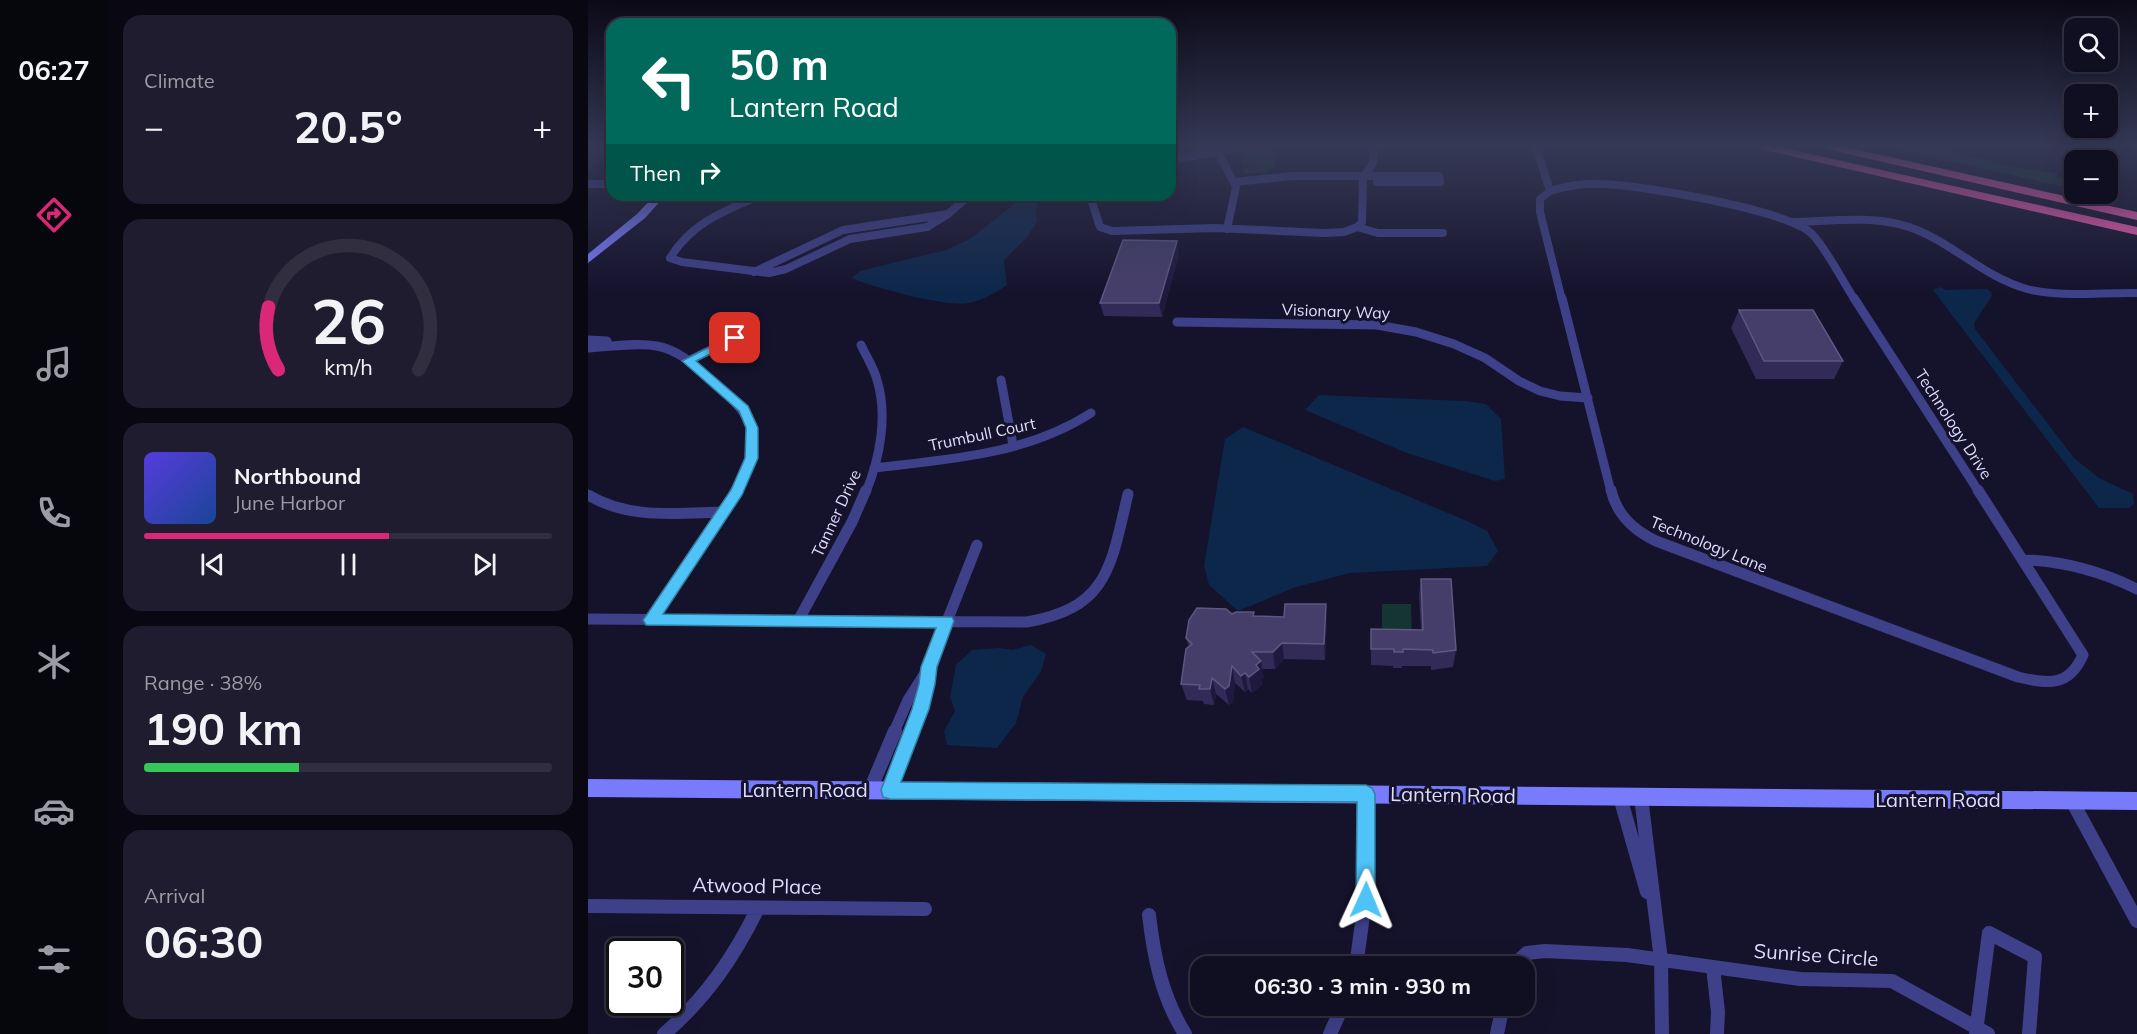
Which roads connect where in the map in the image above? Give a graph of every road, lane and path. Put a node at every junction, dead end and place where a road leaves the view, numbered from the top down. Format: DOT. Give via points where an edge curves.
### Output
graph roads {
  1 [pos="1235,195"];
  2 [pos="1363,195"];
  3 [pos="1544,195"];
  4 [pos="1680,195"];
  5 [pos="1975,195"];
  6 [pos="2012,195"];
  7 [pos="2045,195"];
  8 [pos="1978,196"];
  9 [pos="645,201"];
  10 [pos="656,201"];
  11 [pos="748,201"];
  12 [pos="963,201"];
  13 [pos="1091,201"];
  14 [pos="2118,203"];
  15 [pos="2137,207"];
  16 [pos="2137,216"];
  17 [pos="1789,222"];
  18 [pos="2137,223"];
  19 [pos="1358,227"];
  20 [pos="1227,229"];
  21 [pos="2137,231"];
  22 [pos="1443,234"];
  23 [pos="2137,236"];
  24 [pos="588,260"];
  25 [pos="2137,293"];
  26 [pos="1177,322"];
  27 [pos="755,328"];
  28 [pos="588,340"];
  29 [pos="625,345"];
  30 [pos="861,345"];
  31 [pos="588,348"];
  32 [pos="688,361"];
  33 [pos="1001,380"];
  34 [pos="1588,398"];
  35 [pos="1091,413"];
  36 [pos="1013,446"];
  37 [pos="874,468"];
  38 [pos="1128,494"];
  39 [pos="588,495"];
  40 [pos="724,512"];
  41 [pos="977,545"];
  42 [pos="2024,560"];
  43 [pos="2137,589"];
  44 [pos="588,619"];
  45 [pos="651,620"];
  46 [pos="798,621"];
  47 [pos="946,621"];
  48 [pos="2074,637"];
  49 [pos="929,667"];
  50 [pos="588,789"];
  51 [pos="880,790"];
  52 [pos="1366,794"];
  53 [pos="1620,797"];
  54 [pos="1641,798"];
  55 [pos="2072,801"];
  56 [pos="2137,801"];
  57 [pos="588,906"];
  58 [pos="758,908"];
  59 [pos="925,909"];
  60 [pos="1653,912"];
  61 [pos="1149,915"];
  62 [pos="2137,921"];
  63 [pos="1358,956"];
  64 [pos="1522,956"];
  65 [pos="1661,960"];
  66 [pos="1713,967"];
  67 [pos="1338,1016"];
  68 [pos="1501,1016"];
  69 [pos="1980,1032"];
  70 [pos="664,1034"];
  71 [pos="1185,1034"];
  72 [pos="1330,1034"];
  73 [pos="1497,1034"];
  74 [pos="1662,1034"];
  75 [pos="1717,1034"];
  76 [pos="2029,1034"];
  1 -- 20 [label="street"];
  2 -- 19 [label="street" via="1362,222"];
  3 -- 34 [label="street, Technology Lane" via="1539,206"];
  4 -- 17 [label="street"];
  5 -- 8 [label="highway"];
  6 -- 18 [label="highway"];
  7 -- 16 [label="highway"];
  8 -- 21 [label="highway"];
  8 -- 23 [label="highway"];
  9 -- 24 [label="street"];
  10 -- 24 [label="street"];
  11 -- 12 [label="street" via="705,220 670,258 754,272 780,271 845,241 927,227"];
  13 -- 20 [label="street" via="1100,227 1107,231"];
  14 -- 15 [label="highway"];
  17 -- 25 [label="street" via="1895,223 2023,288"];
  17 -- 42 [label="street, Technology Drive" via="1806,230 1822,247"];
  19 -- 20 [label="street" via="1324,233"];
  19 -- 22 [label="street" via="1378,233"];
  26 -- 34 [label="street, Visionary Way" via="1398,328 1441,339 1480,355 1534,389"];
  27 -- 32 [label="street"];
  28 -- 29 [label="street"];
  29 -- 31 [label="street"];
  29 -- 32 [label="street" via="666,348"];
  30 -- 37 [label="street, Tanner Drive" via="881,393 881,435"];
  32 -- 40 [label="street" via="737,401 752,428 749,466"];
  33 -- 36 [label="street"];
  34 -- 48 [label="street, Technology Lane" via="1617,508 1628,523 1651,539 2037,682 2056,681 2075,671 2083,655"];
  35 -- 36 [label="street, Trumbull Court" via="1069,428"];
  36 -- 37 [label="street, Trumbull Court"];
  37 -- 46 [label="street, Tanner Drive" via="853,519"];
  38 -- 47 [label="street" via="1108,571 1099,587 1077,606 1038,621"];
  39 -- 40 [label="street" via="632,511"];
  40 -- 45 [label="street"];
  41 -- 47 [label="street"];
  42 -- 43 [label="street" via="2078,565"];
  42 -- 48 [label="street, Technology Drive"];
  44 -- 45 [label="street"];
  45 -- 46 [label="street"];
  46 -- 47 [label="street"];
  47 -- 49 [label="street"];
  49 -- 51 [label="street" via="908,700"];
  49 -- 51 [label="street" via="921,709"];
  50 -- 51 [label="street, Lantern Road"];
  51 -- 52 [label="street, Lantern Road"];
  52 -- 53 [label="street, Lantern Road"];
  52 -- 63 [label="street" via="1366,900"];
  53 -- 54 [label="street, Lantern Road"];
  53 -- 60 [label="street"];
  54 -- 55 [label="street, Lantern Road"];
  54 -- 60 [label="street"];
  55 -- 56 [label="street, Lantern Road"];
  55 -- 62 [label="street"];
  57 -- 58 [label="street, Atwood Place"];
  58 -- 59 [label="street, Atwood Place"];
  58 -- 70 [label="street" via="720,977"];
  60 -- 65 [label="street"];
  61 -- 71 [label="street" via="1158,976"];
  64 -- 65 [label="street, Sunrise Circle" via="1545,951"];
  65 -- 66 [label="street, Sunrise Circle"];
  65 -- 74 [label="street"];
  66 -- 69 [label="street, Sunrise Circle" via="1800,979 1892,981"];
  66 -- 75 [label="street"];
  67 -- 72 [label="street"];
  68 -- 73 [label="street"];
  69 -- 76 [label="street, Sunrise Circle" via="1989,933 2035,957"];
}
